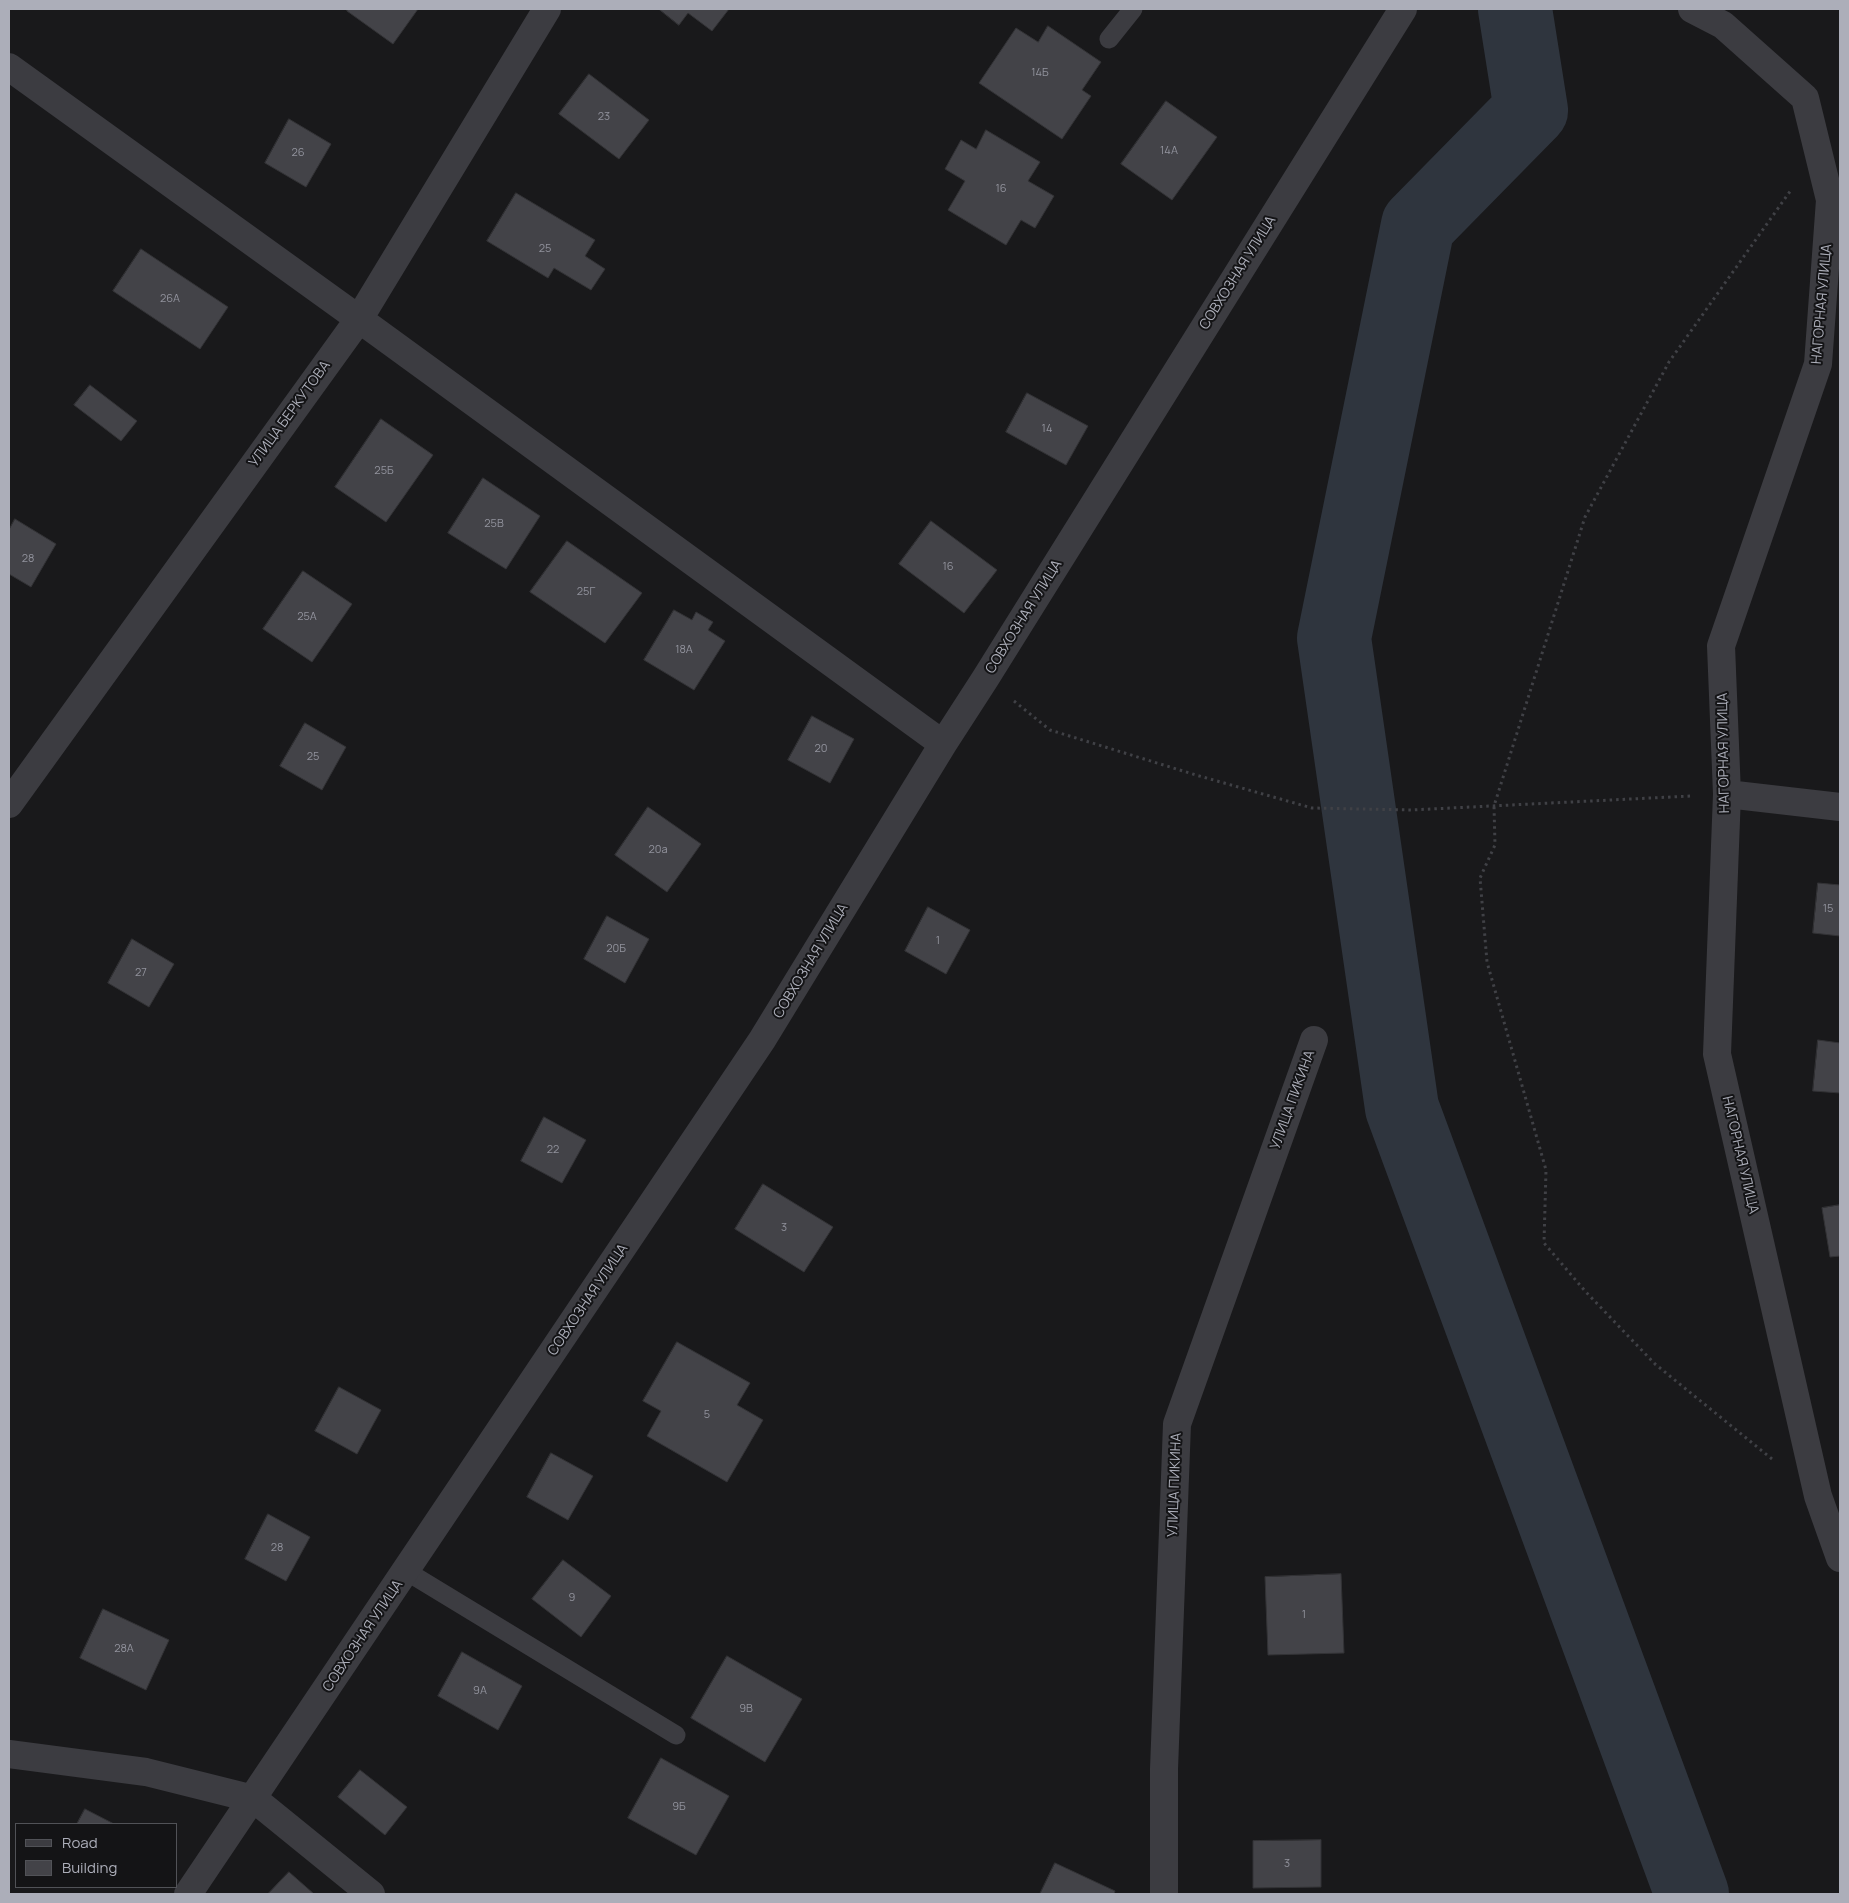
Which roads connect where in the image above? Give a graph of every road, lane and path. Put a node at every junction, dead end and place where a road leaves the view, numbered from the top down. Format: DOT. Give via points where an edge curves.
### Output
graph roads {
  1 [pos="547,9"];
  2 [pos="1133,9"];
  3 [pos="1403,9"];
  4 [pos="1692,9"];
  5 [pos="1109,39"];
  6 [pos="9,67"];
  7 [pos="1794,185"];
  8 [pos="359,319"];
  9 [pos="986,679"];
  10 [pos="943,744"];
  11 [pos="1727,794"];
  12 [pos="9,804"];
  13 [pos="1494,806"];
  14 [pos="1840,807"];
  15 [pos="1314,1040"];
  16 [pos="1774,1460"];
  17 [pos="1840,1558"];
  18 [pos="406,1571"];
  19 [pos="676,1735"];
  20 [pos="9,1754"];
  21 [pos="254,1798"];
  22 [pos="188,1894"];
  23 [pos="371,1894"];
  24 [pos="1164,1894"];
  1 -- 8 [label="street, УЛИЦА БЕРКУТОВА"];
  2 -- 5 [label="lane"];
  3 -- 9 [label="street, СОВХОЗНАЯ УЛИЦА"];
  4 -- 11 [label="street, НАГОРНАЯ УЛИЦА" via="1723,25 1805,98 1830,200 1818,364 1721,646"];
  6 -- 8 [label="street"];
  7 -- 13 [label="path" via="1669,362 1585,517"];
  8 -- 10 [label="street"];
  8 -- 12 [label="street, УЛИЦА БЕРКУТОВА"];
  9 -- 10 [label="street, СОВХОЗНАЯ УЛИЦА"];
  9 -- 13 [label="path" via="1050,730 1312,808 1411,810"];
  10 -- 18 [label="street, СОВХОЗНАЯ УЛИЦА" via="762,1040"];
  11 -- 13 [label="path"];
  11 -- 14 [label="street"];
  11 -- 17 [label="street, НАГОРНАЯ УЛИЦА" via="1717,1054 1818,1496"];
  13 -- 16 [label="path" via="1495,845 1480,878 1487,962 1546,1170 1544,1243 1655,1364"];
  15 -- 24 [label="street, УЛИЦА ПИКИНА" via="1177,1424 1164,1769"];
  18 -- 19 [label="lane"];
  18 -- 21 [label="street, СОВХОЗНАЯ УЛИЦА"];
  20 -- 21 [label="street" via="146,1772"];
  21 -- 22 [label="street, СОВХОЗНАЯ УЛИЦА"];
  21 -- 23 [label="street"];
}
